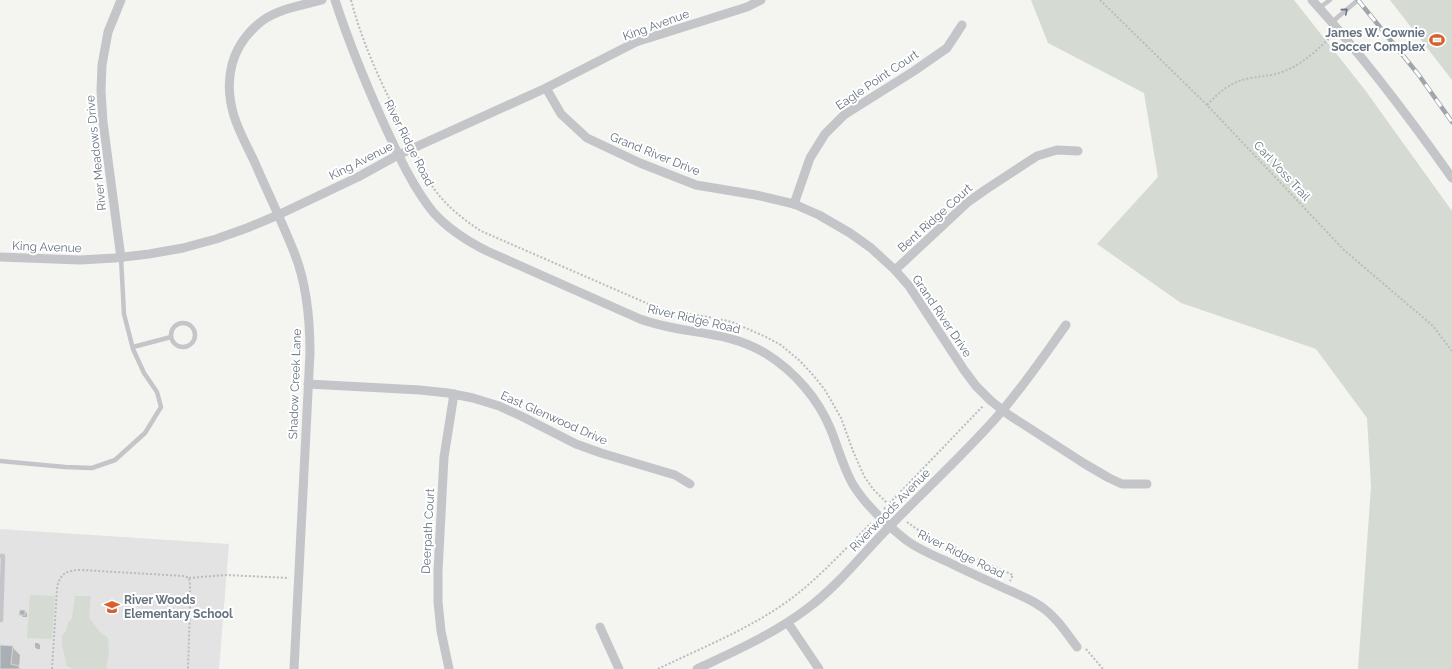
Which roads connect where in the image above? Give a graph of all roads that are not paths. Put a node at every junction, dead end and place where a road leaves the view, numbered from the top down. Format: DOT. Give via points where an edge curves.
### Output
graph roads {
  1 [pos="121,0"];
  2 [pos="322,0"];
  3 [pos="335,0"];
  4 [pos="761,0"];
  5 [pos="1312,0"];
  6 [pos="1330,0"];
  7 [pos="1358,0"];
  8 [pos="1319,8"];
  9 [pos="1332,22"];
  10 [pos="962,25"];
  11 [pos="546,88"];
  12 [pos="1078,151"];
  13 [pos="398,155"];
  14 [pos="1452,178"];
  15 [pos="794,204"];
  16 [pos="278,216"];
  17 [pos="0,257"];
  18 [pos="121,258"];
  19 [pos="895,270"];
  20 [pos="1066,325"];
  21 [pos="171,337"];
  22 [pos="133,347"];
  23 [pos="308,384"];
  24 [pos="454,394"];
  25 [pos="1002,410"];
  26 [pos="0,461"];
  27 [pos="690,484"];
  28 [pos="1147,484"];
  29 [pos="889,527"];
  30 [pos="0,556"];
  31 [pos="0,620"];
  32 [pos="788,622"];
  33 [pos="600,627"];
  34 [pos="1077,647"];
  35 [pos="294,669"];
  36 [pos="449,669"];
  37 [pos="619,669"];
  38 [pos="697,669"];
  39 [pos="819,669"];
  1 -- 18 [label="street, River Meadows Drive" via="108,32 102,65 101,91"];
  2 -- 16 [label="street, Shadow Creek Lane" via="288,9 263,21 243,40 231,63 229,90 234,116"];
  3 -- 13 [label="street, River Ridge Road" via="346,35"];
  4 -- 11 [label="street, King Avenue" via="747,7 636,42"];
  5 -- 8 [label="street"];
  6 -- 8 [label="lane"];
  9 -- 7 [label="lane, one-way"];
  8 -- 9 [label="street"];
  9 -- 14 [label="street" via="1416,127"];
  10 -- 15 [label="street, Eagle Point Court" via="947,48 844,115 824,134 810,158"];
  11 -- 13 [label="street, King Avenue"];
  11 -- 15 [label="street, Grand River Drive" via="561,114 587,138 640,163 696,185"];
  12 -- 19 [label="street, Bent Ridge Court" via="1057,150 1037,156 968,202"];
  13 -- 16 [label="street, King Avenue"];
  13 -- 29 [label="street, River Ridge Road" via="434,213 450,228 487,251 640,319 676,329 727,337 753,347 782,365 814,400 831,429 853,485"];
  15 -- 19 [label="street, Grand River Drive" via="850,233"];
  16 -- 18 [label="street, King Avenue" via="203,243"];
  16 -- 23 [label="street, Shadow Creek Lane" via="294,253 307,303 310,331"];
  17 -- 18 [label="street, King Avenue" via="80,260"];
  18 -- 22 [label="lane" via="124,314"];
  19 -- 25 [label="street, Grand River Drive" via="921,302 976,386"];
  20 -- 25 [label="street, Riverwoods Avenue"];
  21 -- 21 [label="lane" via="173,328 179,323 190,325 195,336 191,343 184,346 176,345"];
  21 -- 22 [label="lane"];
  22 -- 26 [label="lane" via="144,373 157,392 161,407 145,433 116,460 92,468"];
  23 -- 24 [label="street, East Glenwood Drive"];
  23 -- 35 [label="street, Shadow Creek Lane"];
  24 -- 27 [label="street, East Glenwood Drive" via="499,406 576,444 675,475"];
  24 -- 36 [label="street, Deerpath Court" via="444,458 438,572 441,631"];
  25 -- 28 [label="street, Grand River Drive" via="1110,478 1122,484"];
  25 -- 29 [label="street, Riverwoods Avenue"];
  29 -- 32 [label="street, Riverwoods Avenue" via="829,591"];
  29 -- 34 [label="street, River Ridge Road" via="923,551 1021,595 1048,612 1060,623"];
  30 -- 31 [label="lane" via="3,556"];
  32 -- 38 [label="street, Riverwoods Avenue"];
  32 -- 39 [label="street"];
  33 -- 37 [label="street"];
}
